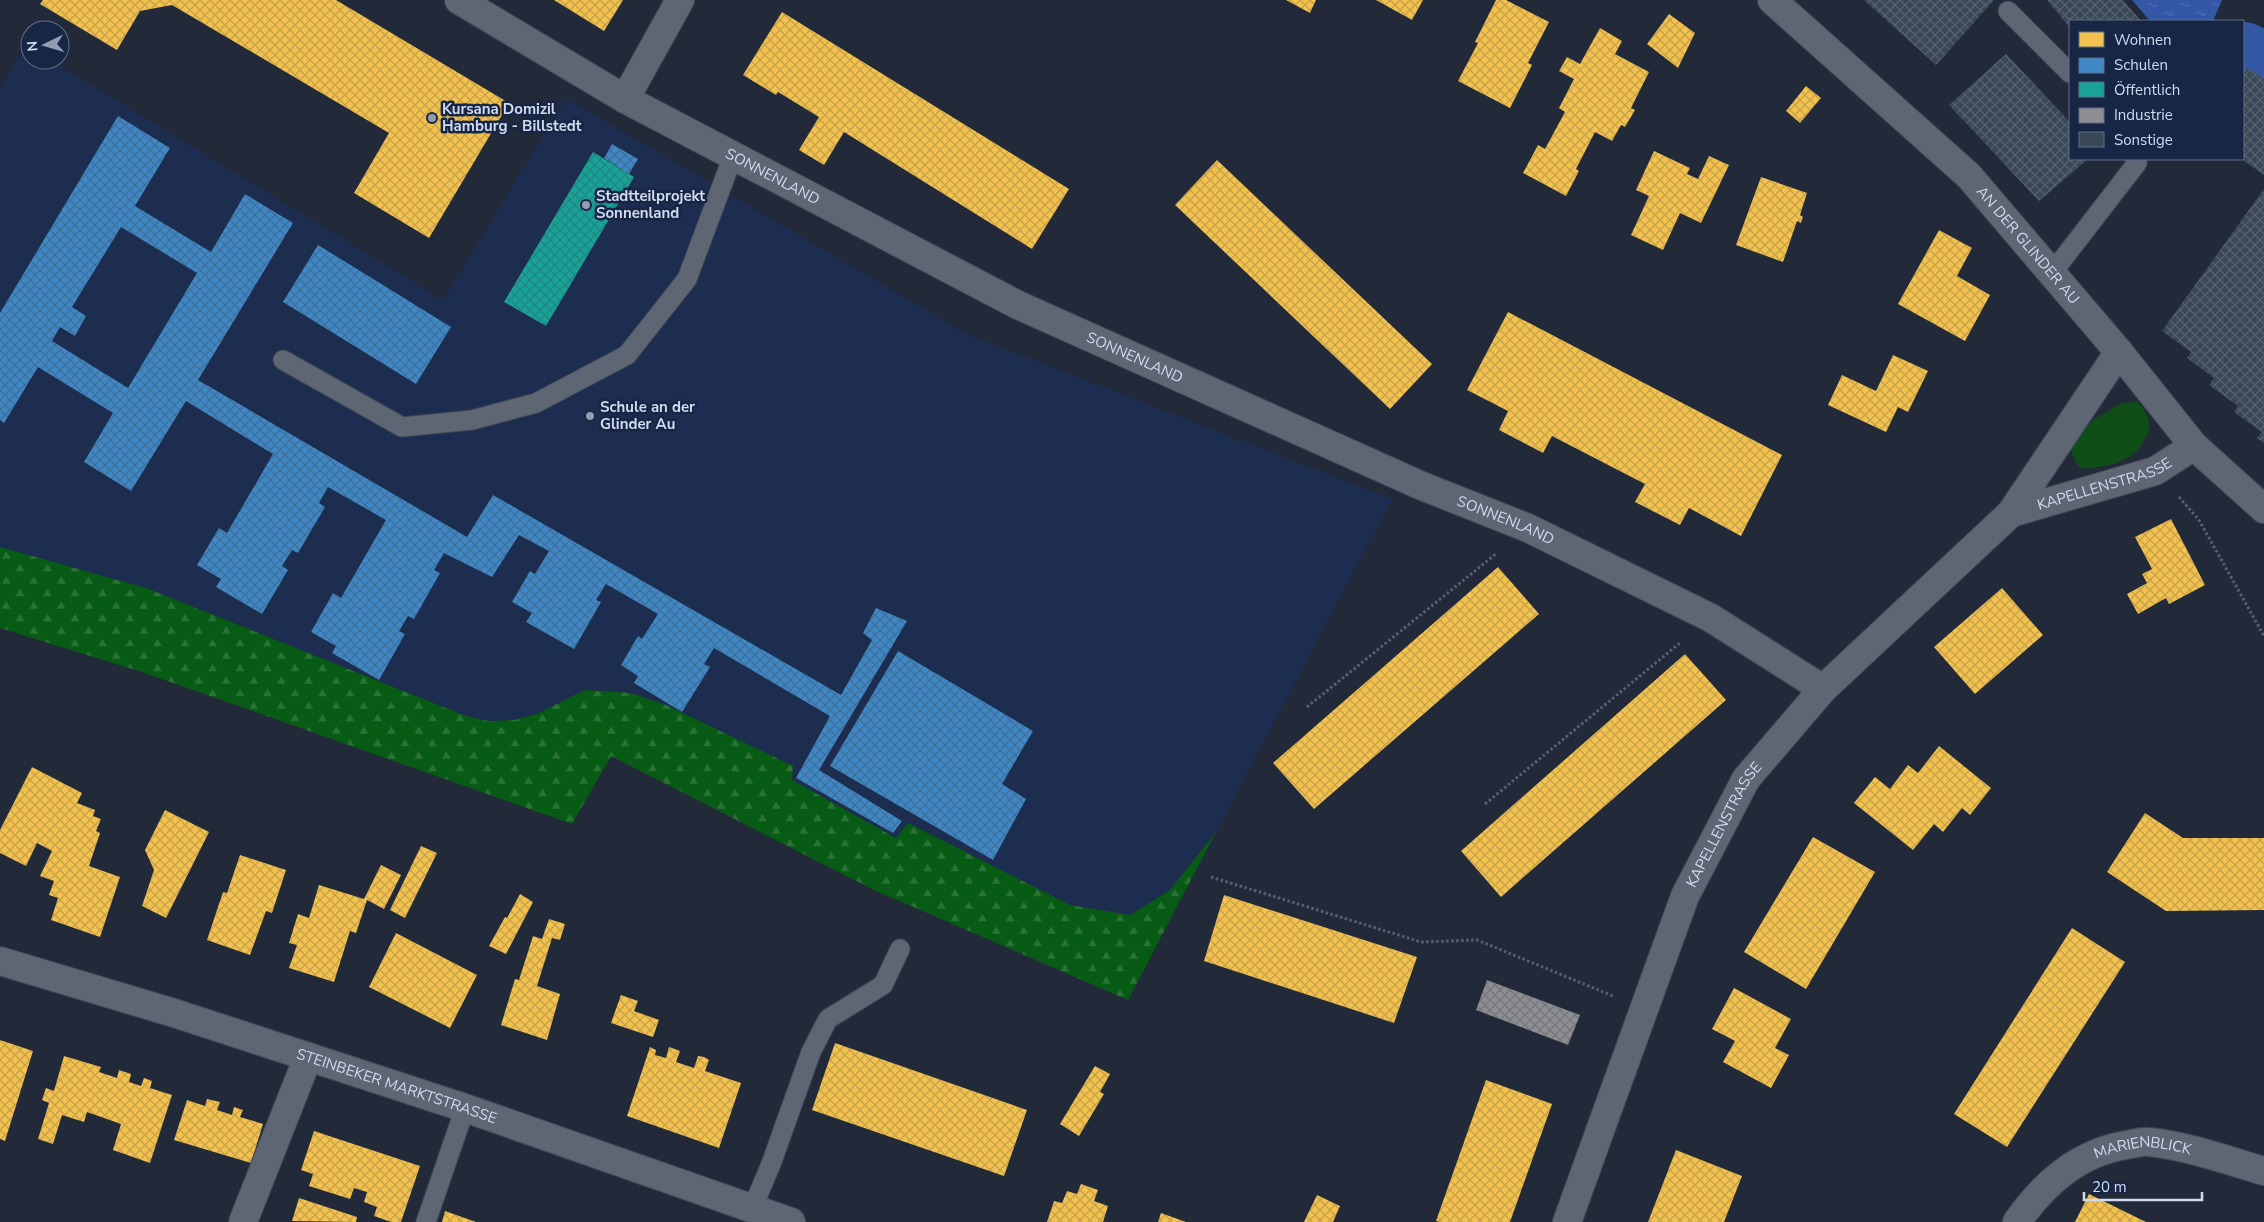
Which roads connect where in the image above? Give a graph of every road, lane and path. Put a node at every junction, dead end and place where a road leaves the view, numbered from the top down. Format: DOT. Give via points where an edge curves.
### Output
graph roads {
  1 [pos="460,0"];
  2 [pos="680,0"];
  3 [pos="1772,0"];
  4 [pos="2008,11"];
  5 [pos="2069,72"];
  6 [pos="625,99"];
  7 [pos="733,156"];
  8 [pos="2136,160"];
  9 [pos="2052,273"];
  10 [pos="2119,352"];
  11 [pos="283,360"];
  12 [pos="2194,446"];
  13 [pos="2264,509"];
  14 [pos="2011,514"];
  15 [pos="2199,520"];
  16 [pos="1528,528"];
  17 [pos="1711,618"];
  18 [pos="2264,636"];
  19 [pos="1823,689"];
  20 [pos="1307,708"];
  21 [pos="1485,804"];
  22 [pos="1211,877"];
  23 [pos="900,949"];
  24 [pos="0,962"];
  25 [pos="1644,1008"];
  26 [pos="308,1057"];
  27 [pos="464,1108"];
  28 [pos="2264,1171"];
  29 [pos="752,1209"];
  30 [pos="243,1222"];
  31 [pos="426,1222"];
  32 [pos="791,1222"];
  33 [pos="1568,1222"];
  34 [pos="2017,1222"];
  1 -- 6 [label="street, SONNENLAND"];
  2 -- 6 [label="street"];
  3 -- 9 [label="street, AN DER GLINDER AU" via="1969,176"];
  4 -- 5 [label="lane"];
  6 -- 7 [label="street, SONNENLAND"];
  7 -- 11 [label="lane" via="687,279 639,340 627,355 536,404 472,420 402,427"];
  7 -- 16 [label="street, SONNENLAND" via="1024,308 1422,486"];
  8 -- 9 [label="lane"];
  9 -- 10 [label="street, AN DER GLINDER AU"];
  10 -- 12 [label="street, AN DER GLINDER AU"];
  10 -- 14 [label="street, KAPELLENSTRASSE"];
  12 -- 13 [label="street, AN DER GLINDER AU"];
  12 -- 14 [label="street, KAPELLENSTRASSE" via="2155,470"];
  14 -- 19 [label="street, KAPELLENSTRASSE"];
  15 -- 18 [label="path"];
  16 -- 17 [label="street, SONNENLAND"];
  16 -- 20 [label="path"];
  17 -- 19 [label="street, SONNENLAND"];
  17 -- 21 [label="path"];
  19 -- 25 [label="street, KAPELLENSTRASSE" via="1746,779 1685,896"];
  22 -- 25 [label="path" via="1421,942 1477,940"];
  23 -- 29 [label="lane" via="883,985 828,1019 810,1052"];
  24 -- 26 [label="street, STEINBEKER MARKTSTRASSE" via="174,1013"];
  25 -- 33 [label="street, KAPELLENSTRASSE"];
  26 -- 27 [label="street, STEINBEKER MARKTSTRASSE"];
  26 -- 30 [label="street"];
  27 -- 29 [label="street, STEINBEKER MARKTSTRASSE"];
  27 -- 31 [label="lane"];
  28 -- 34 [label="street, MARIENBLICK" via="2182,1147 2147,1142 2114,1147 2087,1156 2064,1169"];
  29 -- 32 [label="street, STEINBEKER MARKTSTRASSE"];
}
